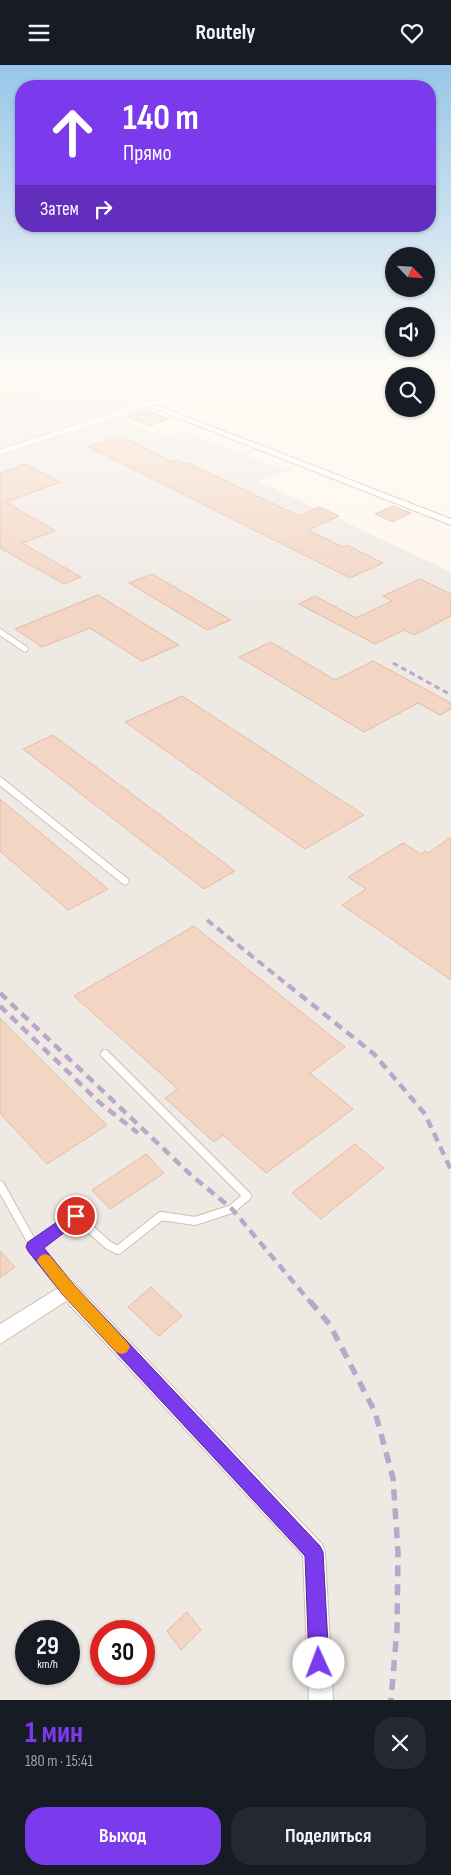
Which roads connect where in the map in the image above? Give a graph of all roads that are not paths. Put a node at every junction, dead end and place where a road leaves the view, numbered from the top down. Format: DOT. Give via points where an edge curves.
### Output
graph roads {
  1 [pos="266,450"];
  2 [pos="451,522"];
  3 [pos="0,632"];
  4 [pos="25,649"];
  5 [pos="0,781"];
  6 [pos="125,881"];
  7 [pos="105,1054"];
  8 [pos="0,1185"];
  9 [pos="34,1247"];
  10 [pos="68,1290"];
  11 [pos="0,1335"];
  12 [pos="321,1700"];
  1 -- 2 [label="street"];
  3 -- 4 [label="lane"];
  5 -- 6 [label="lane"];
  7 -- 9 [label="lane" via="247,1196 232,1209 194,1221 161,1216 118,1250 76,1216"];
  8 -- 9 [label="lane"];
  9 -- 10 [label="lane"];
  10 -- 11 [label="street"];
  10 -- 12 [label="street" via="314,1552"];
}
